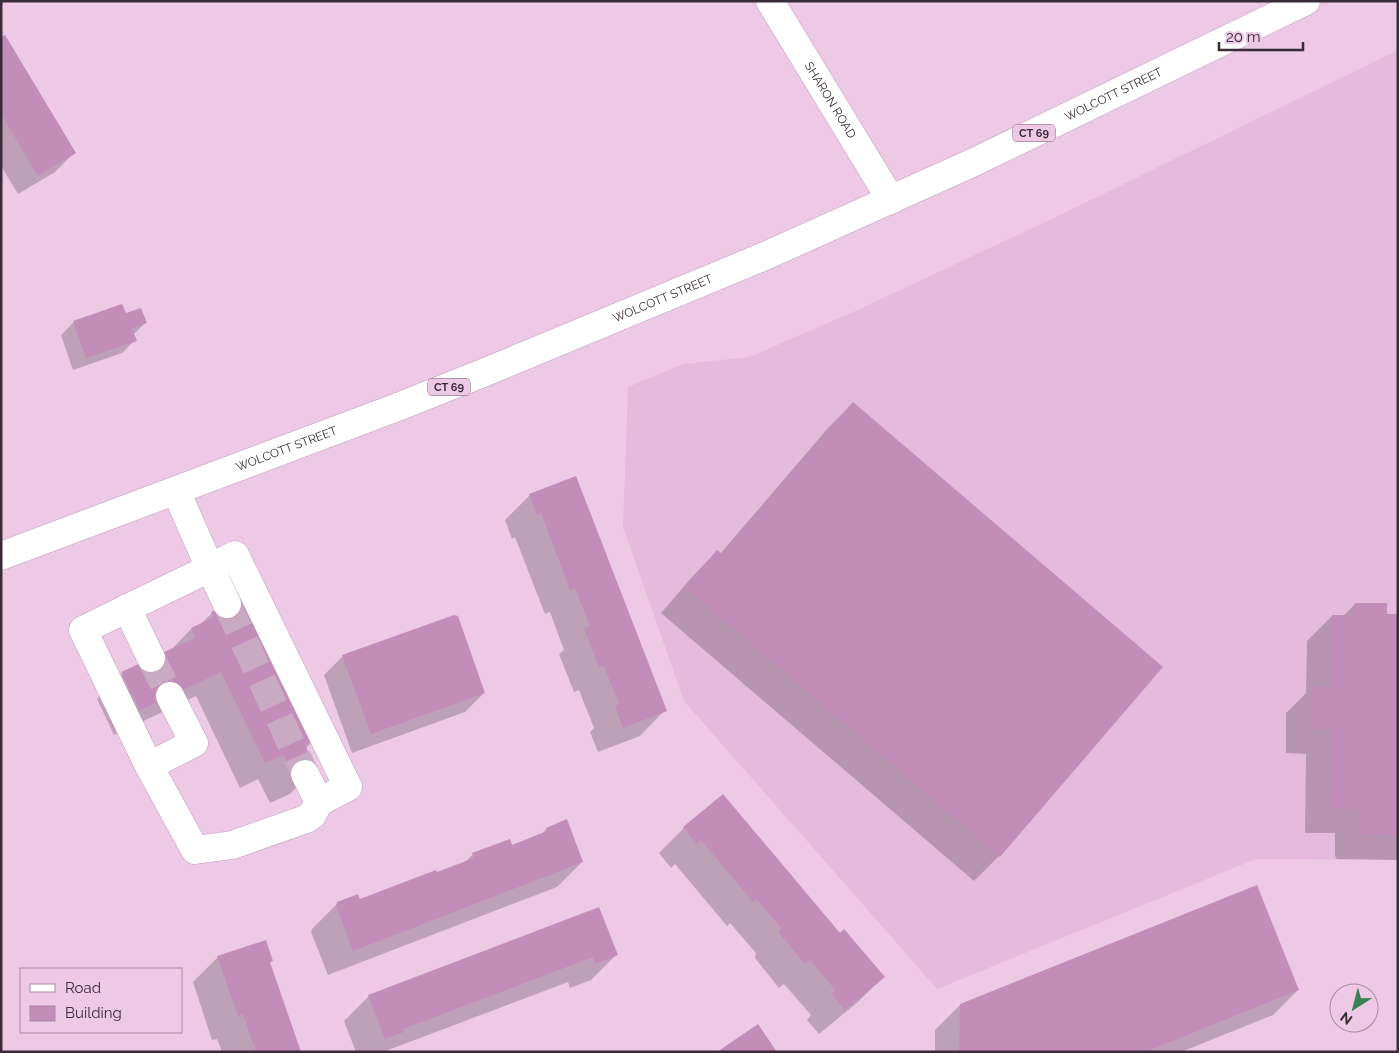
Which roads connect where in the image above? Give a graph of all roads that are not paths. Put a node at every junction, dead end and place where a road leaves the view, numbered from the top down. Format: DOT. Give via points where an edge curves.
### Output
graph roads {
  1 [pos="770,1"];
  2 [pos="1306,1"];
  3 [pos="891,200"];
  4 [pos="176,491"];
  5 [pos="1,556"];
  6 [pos="210,568"];
  7 [pos="227,604"];
  8 [pos="127,608"];
  9 [pos="151,658"];
  10 [pos="170,696"];
  11 [pos="149,766"];
  12 [pos="305,774"];
  13 [pos="320,802"];
  1 -- 3 [label="main road, SHARON ROAD"];
  2 -- 3 [label="main road, WOLCOTT STREET / CT 69"];
  3 -- 4 [label="main road, WOLCOTT STREET / CT 69" via="483,373"];
  4 -- 5 [label="main road, WOLCOTT STREET / CT 69"];
  4 -- 6 [label="main road"];
  6 -- 7 [label="main road"];
  6 -- 8 [label="main road"];
  6 -- 13 [label="main road" via="235,555 348,787"];
  8 -- 9 [label="main road"];
  8 -- 11 [label="main road" via="82,630"];
  10 -- 11 [label="main road" via="194,743"];
  11 -- 13 [label="main road" via="195,850 232,844 306,819"];
  12 -- 13 [label="main road"];
}
